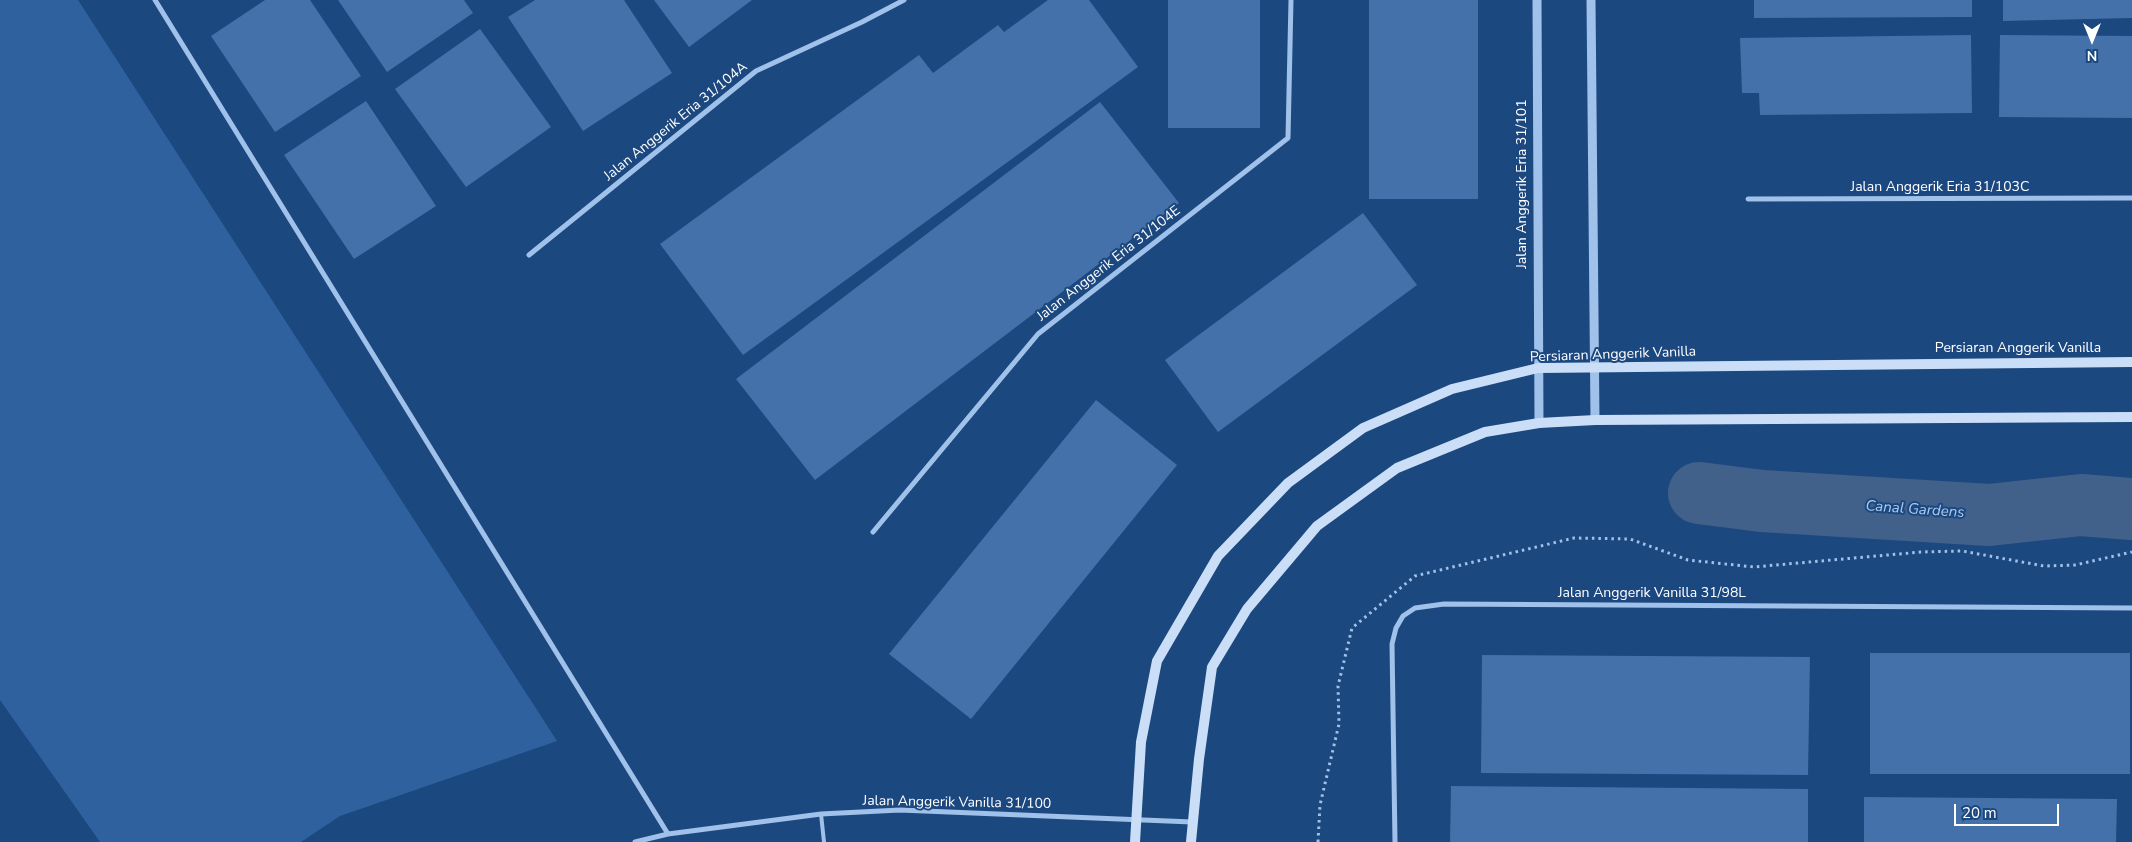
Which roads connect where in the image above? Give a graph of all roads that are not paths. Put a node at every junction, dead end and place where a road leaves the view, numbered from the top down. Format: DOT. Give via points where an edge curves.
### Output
graph roads {
  1 [pos="155,0"];
  2 [pos="904,0"];
  3 [pos="1291,0"];
  4 [pos="1537,0"];
  5 [pos="1591,0"];
  6 [pos="2132,198"];
  7 [pos="1748,199"];
  8 [pos="529,256"];
  9 [pos="2132,362"];
  10 [pos="1593,366"];
  11 [pos="1538,368"];
  12 [pos="2132,417"];
  13 [pos="1594,420"];
  14 [pos="1539,423"];
  15 [pos="874,532"];
  16 [pos="2132,608"];
  17 [pos="820,814"];
  18 [pos="1136,819"];
  19 [pos="1192,822"];
  20 [pos="668,834"];
  21 [pos="635,842"];
  22 [pos="824,842"];
  23 [pos="1135,842"];
  24 [pos="1190,842"];
  25 [pos="1394,842"];
  1 -- 20 [label="street"];
  2 -- 8 [label="street, Jalan Anggerik Eria 31/104A" via="756,71"];
  3 -- 15 [label="street, Jalan Anggerik Eria 31/104E" via="1288,138 1038,334"];
  4 -- 11 [label="street, Jalan Anggerik Eria 31/101"];
  5 -- 10 [label="street"];
  6 -- 7 [label="street, Jalan Anggerik Eria 31/103C"];
  9 -- 10 [label="main road, Persiaran Anggerik Vanilla"];
  10 -- 11 [label="main road, Persiaran Anggerik Vanilla"];
  10 -- 13 [label="street"];
  11 -- 14 [label="street, Jalan Anggerik Eria 31/101"];
  11 -- 18 [label="main road, Persiaran Anggerik Vanilla" via="1452,389 1363,428 1288,483 1218,556 1157,662 1141,742"];
  12 -- 13 [label="main road"];
  13 -- 14 [label="main road"];
  14 -- 19 [label="main road" via="1485,432 1397,468 1317,526 1247,609 1212,667"];
  16 -- 25 [label="street, Jalan Anggerik Vanilla 31/98L" via="1444,604 1415,608 1403,616 1392,644"];
  17 -- 18 [label="street, Jalan Anggerik Vanilla 31/100" via="900,810"];
  17 -- 20 [label="street, Jalan Anggerik Vanilla 31/100"];
  17 -- 22 [label="lane"];
  18 -- 19 [label="street, Jalan Anggerik Vanilla 31/100"];
  18 -- 23 [label="main road, Persiaran Anggerik Vanilla"];
  19 -- 24 [label="main road"];
  20 -- 21 [label="street, Jalan Anggerik Vanilla 31/100"];
}
